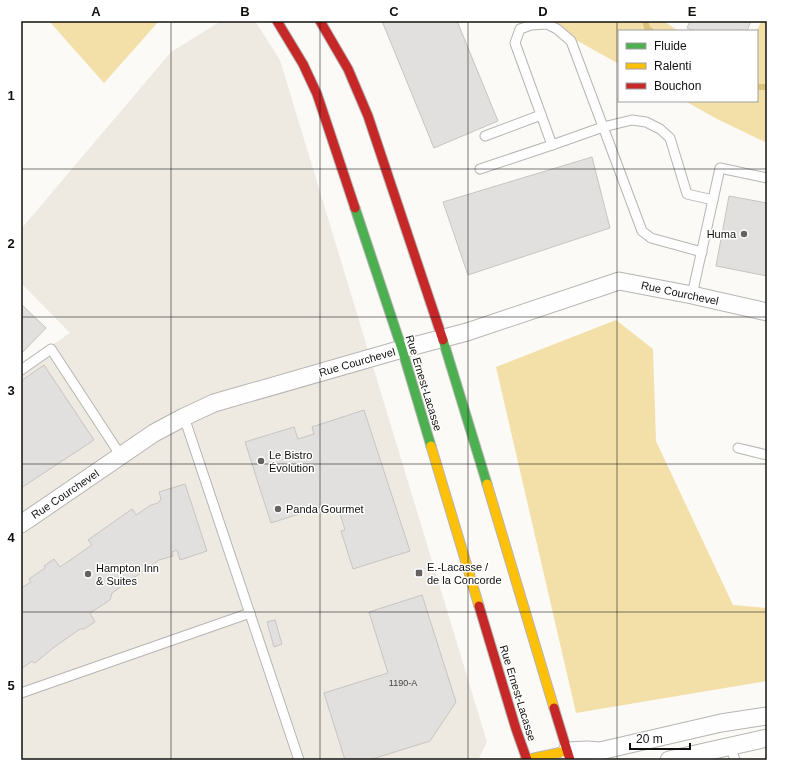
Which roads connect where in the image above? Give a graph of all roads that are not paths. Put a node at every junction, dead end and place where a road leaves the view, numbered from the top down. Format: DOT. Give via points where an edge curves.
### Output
graph roads {
  1 [pos="277,21"];
  2 [pos="320,21"];
  3 [pos="541,115"];
  4 [pos="603,127"];
  5 [pos="485,136"];
  6 [pos="552,145"];
  7 [pos="480,169"];
  8 [pos="767,178"];
  9 [pos="713,200"];
  10 [pos="702,252"];
  11 [pos="692,295"];
  12 [pos="767,312"];
  13 [pos="442,338"];
  14 [pos="402,349"];
  15 [pos="21,370"];
  16 [pos="184,417"];
  17 [pos="738,448"];
  18 [pos="767,455"];
  19 [pos="121,456"];
  20 [pos="21,524"];
  21 [pos="250,613"];
  22 [pos="21,692"];
  23 [pos="767,716"];
  24 [pos="767,738"];
  25 [pos="732,753"];
  26 [pos="569,756"];
  27 [pos="299,760"];
  28 [pos="526,760"];
  29 [pos="669,760"];
  1 -- 14 [label="street, Rue Ernest-Lacasse" via="304,64 317,94"];
  2 -- 13 [label="street" via="348,69 368,116"];
  3 -- 4 [label="lane" via="515,43 520,29 530,25 547,24 571,41"];
  3 -- 5 [label="lane"];
  3 -- 6 [label="lane"];
  4 -- 6 [label="lane"];
  4 -- 9 [label="lane" via="632,120 646,122 660,129 670,138 687,194"];
  4 -- 10 [label="lane" via="642,231 651,238"];
  6 -- 7 [label="lane"];
  8 -- 9 [label="lane" via="720,168"];
  9 -- 10 [label="lane"];
  10 -- 11 [label="lane"];
  11 -- 12 [label="street, Rue Courchevel"];
  11 -- 13 [label="street, Rue Courchevel" via="619,281"];
  13 -- 14 [label="street, Rue Courchevel"];
  13 -- 26 [label="street"];
  14 -- 16 [label="street, Rue Courchevel" via="214,403"];
  14 -- 28 [label="street, Rue Ernest-Lacasse"];
  15 -- 19 [label="lane" via="51,350"];
  16 -- 19 [label="street, Rue Courchevel" via="154,433"];
  16 -- 21 [label="lane"];
  17 -- 18 [label="lane"];
  19 -- 20 [label="street, Rue Courchevel"];
  21 -- 22 [label="lane"];
  21 -- 27 [label="lane"];
  23 -- 26 [label="street" via="721,723 600,751 587,750"];
  24 -- 25 [label="street"];
  25 -- 29 [label="street"];
  26 -- 28 [label="street"];
}
